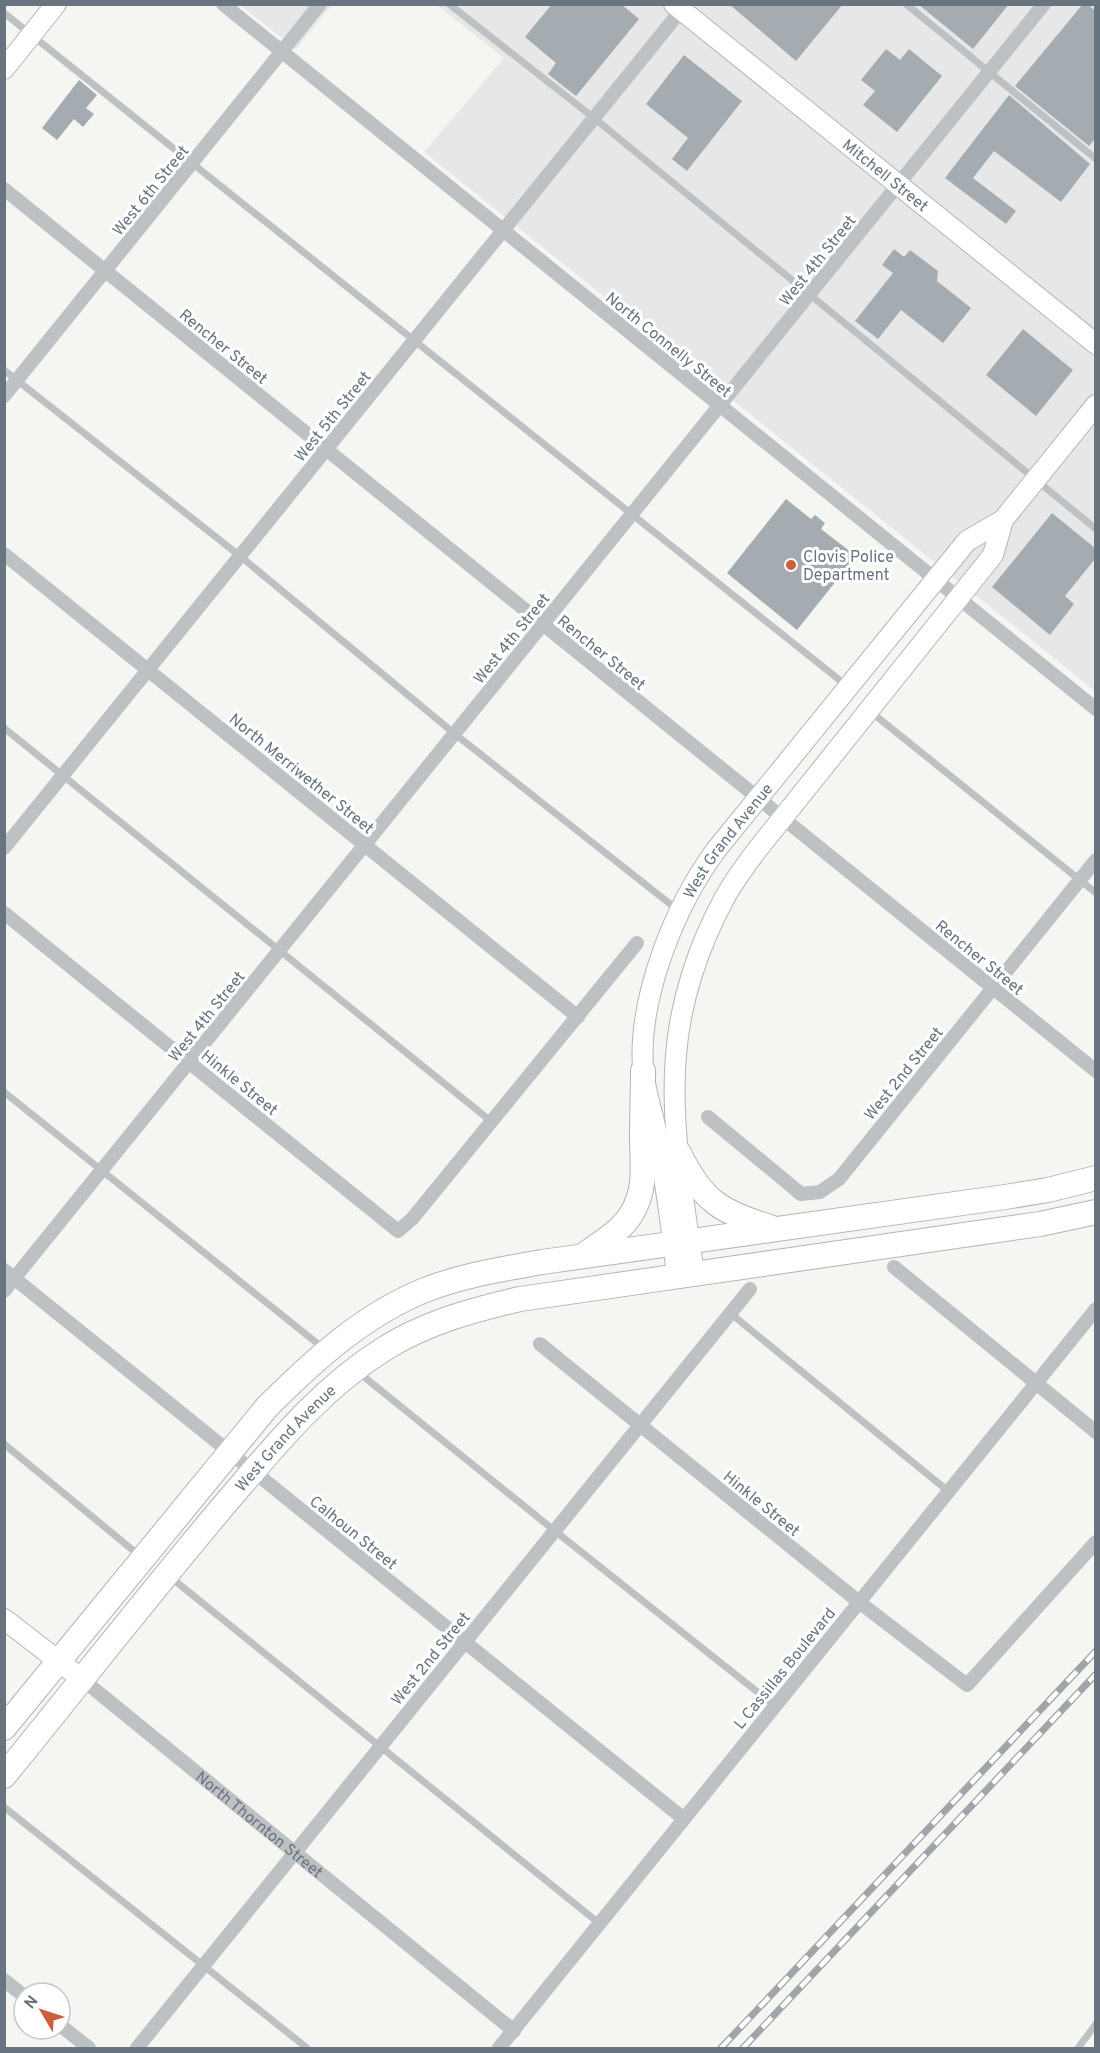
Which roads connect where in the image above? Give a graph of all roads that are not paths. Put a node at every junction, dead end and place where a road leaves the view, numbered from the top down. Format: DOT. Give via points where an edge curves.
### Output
graph roads {
  1 [pos="56,4"];
  2 [pos="223,4"];
  3 [pos="320,4"];
  4 [pos="449,4"];
  5 [pos="906,4"];
  6 [pos="1044,4"];
  7 [pos="680,6"];
  8 [pos="4,13"];
  9 [pos="32,35"];
  10 [pos="282,52"];
  11 [pos="4,69"];
  12 [pos="989,72"];
  13 [pos="594,118"];
  14 [pos="1095,159"];
  15 [pos="192,164"];
  16 [pos="898,185"];
  17 [pos="4,189"];
  18 [pos="503,231"];
  19 [pos="105,271"];
  20 [pos="809,295"];
  21 [pos="414,341"];
  22 [pos="1095,344"];
  23 [pos="4,370"];
  24 [pos="17,380"];
  25 [pos="4,396"];
  26 [pos="1095,405"];
  27 [pos="720,406"];
  28 [pos="326,450"];
  29 [pos="1034,481"];
  30 [pos="632,514"];
  31 [pos="1003,520"];
  32 [pos="1095,529"];
  33 [pos="4,554"];
  34 [pos="240,556"];
  35 [pos="935,580"];
  36 [pos="958,598"];
  37 [pos="543,625"];
  38 [pos="148,670"];
  39 [pos="849,688"];
  40 [pos="1095,709"];
  41 [pos="868,710"];
  42 [pos="4,728"];
  43 [pos="455,734"];
  44 [pos="63,775"];
  45 [pos="758,799"];
  46 [pos="782,819"];
  47 [pos="365,845"];
  48 [pos="4,848"];
  49 [pos="1095,860"];
  50 [pos="1079,880"];
  51 [pos="1095,893"];
  52 [pos="679,912"];
  53 [pos="4,913"];
  54 [pos="637,943"];
  55 [pos="281,949"];
  56 [pos="992,988"];
  57 [pos="578,1017"];
  58 [pos="190,1062"];
  59 [pos="643,1071"];
  60 [pos="1095,1071"];
  61 [pos="4,1092"];
  62 [pos="708,1117"];
  63 [pos="492,1122"];
  64 [pos="679,1153"];
  65 [pos="103,1170"];
  66 [pos="1095,1178"];
  67 [pos="1095,1212"];
  68 [pos="778,1229"];
  69 [pos="681,1242"];
  70 [pos="583,1256"];
  71 [pos="894,1267"];
  72 [pos="10,1275"];
  73 [pos="686,1275"];
  74 [pos="750,1289"];
  75 [pos="4,1291"];
  76 [pos="1095,1309"];
  77 [pos="730,1313"];
  78 [pos="540,1344"];
  79 [pos="326,1351"];
  80 [pos="354,1369"];
  81 [pos="1036,1383"];
  82 [pos="639,1426"];
  83 [pos="1095,1431"];
  84 [pos="4,1444"];
  85 [pos="230,1452"];
  86 [pos="253,1471"];
  87 [pos="948,1491"];
  88 [pos="555,1531"];
  89 [pos="1095,1542"];
  90 [pos="142,1558"];
  91 [pos="167,1574"];
  92 [pos="859,1602"];
  93 [pos="4,1619"];
  94 [pos="465,1642"];
  95 [pos="58,1662"];
  96 [pos="83,1680"];
  97 [pos="775,1706"];
  98 [pos="4,1728"];
  99 [pos="381,1745"];
  100 [pos="4,1776"];
  101 [pos="4,1806"];
  102 [pos="684,1819"];
  103 [pos="293,1853"];
  104 [pos="600,1924"];
  105 [pos="203,1966"];
  106 [pos="1095,2024"];
  107 [pos="513,2031"];
  108 [pos="72,2035"];
  109 [pos="89,2049"];
  110 [pos="136,2049"];
  111 [pos="307,2049"];
  112 [pos="499,2049"];
  113 [pos="1078,2049"];
  1 -- 9 [label="main road"];
  2 -- 10 [label="street, North Connelly Street"];
  3 -- 10 [label="street, West 6th Street"];
  4 -- 13 [label="lane"];
  5 -- 12 [label="lane"];
  6 -- 12 [label="street, West 4th Street"];
  7 -- 13 [label="street, West 5th Street"];
  7 -- 16 [label="main road, Mitchell Street"];
  8 -- 9 [label="lane"];
  9 -- 11 [label="main road"];
  9 -- 15 [label="lane"];
  10 -- 15 [label="street, West 6th Street"];
  10 -- 18 [label="street, North Connelly Street"];
  12 -- 14 [label="lane"];
  12 -- 16 [label="street, West 4th Street"];
  13 -- 18 [label="street, West 5th Street"];
  13 -- 20 [label="lane"];
  15 -- 19 [label="street, West 6th Street"];
  15 -- 21 [label="lane"];
  16 -- 20 [label="street, West 4th Street"];
  16 -- 22 [label="main road, Mitchell Street"];
  17 -- 19 [label="street, Rencher Street"];
  18 -- 21 [label="street, West 5th Street"];
  18 -- 27 [label="street, North Connelly Street"];
  19 -- 24 [label="street, West 6th Street"];
  19 -- 28 [label="street, Rencher Street"];
  20 -- 27 [label="street, West 4th Street"];
  20 -- 29 [label="lane"];
  21 -- 28 [label="street, West 5th Street"];
  21 -- 30 [label="lane"];
  23 -- 24 [label="lane"];
  24 -- 25 [label="street, West 6th Street"];
  24 -- 34 [label="lane"];
  26 -- 29 [label="main road, West Grand Avenue"];
  27 -- 30 [label="street, West 4th Street"];
  27 -- 35 [label="street, North Connelly Street"];
  28 -- 34 [label="street, West 5th Street"];
  28 -- 37 [label="street, Rencher Street"];
  29 -- 31 [label="main road, West Grand Avenue"];
  29 -- 32 [label="lane"];
  30 -- 37 [label="street, West 4th Street"];
  30 -- 39 [label="lane"];
  31 -- 35 [label="main road, West Grand Avenue" via="966,541"];
  31 -- 36 [label="main road, West Grand Avenue" via="993,555"];
  33 -- 38 [label="street, North Merriwether Street"];
  34 -- 38 [label="street, West 5th Street"];
  34 -- 43 [label="lane"];
  35 -- 36 [label="street, North Connelly Street"];
  35 -- 39 [label="main road, West Grand Avenue"];
  36 -- 40 [label="street, North Connelly Street"];
  36 -- 41 [label="main road, West Grand Avenue"];
  37 -- 43 [label="street, West 4th Street"];
  37 -- 45 [label="street, Rencher Street"];
  38 -- 44 [label="street, West 5th Street"];
  38 -- 47 [label="street, North Merriwether Street"];
  39 -- 45 [label="main road, West Grand Avenue"];
  41 -- 46 [label="main road, West Grand Avenue"];
  41 -- 50 [label="lane"];
  42 -- 44 [label="lane"];
  43 -- 47 [label="street, West 4th Street"];
  43 -- 52 [label="lane"];
  44 -- 48 [label="street, West 5th Street"];
  44 -- 55 [label="lane"];
  45 -- 46 [label="street, Rencher Street"];
  45 -- 52 [label="main road, West Grand Avenue" via="698,875"];
  46 -- 56 [label="street, Rencher Street"];
  46 -- 64 [label="main road, West Grand Avenue" via="724,897 687,993 676,1056"];
  47 -- 55 [label="street, West 4th Street"];
  47 -- 57 [label="street, North Merriwether Street"];
  49 -- 50 [label="street, West 2nd Street"];
  50 -- 51 [label="lane"];
  50 -- 56 [label="street, West 2nd Street"];
  52 -- 59 [label="main road, West Grand Avenue" via="662,955 646,1016"];
  53 -- 58 [label="street, Hinkle Street"];
  54 -- 57 [label="street"];
  55 -- 58 [label="street, West 4th Street"];
  55 -- 63 [label="lane"];
  56 -- 60 [label="street, Rencher Street"];
  56 -- 62 [label="street, West 2nd Street" via="839,1179 820,1192 801,1194"];
  57 -- 63 [label="street"];
  58 -- 63 [label="street, Hinkle Street" via="398,1231"];
  58 -- 65 [label="street, West 4th Street"];
  59 -- 69 [label="main road, West Grand Avenue"];
  59 -- 70 [label="highway" via="644,1172 639,1197 624,1224"];
  61 -- 65 [label="lane"];
  64 -- 68 [label="highway" via="694,1181 722,1208 737,1217"];
  64 -- 69 [label="main road, West Grand Avenue"];
  65 -- 72 [label="street, West 4th Street"];
  65 -- 79 [label="lane"];
  66 -- 68 [label="highway" via="1048,1190"];
  67 -- 73 [label="highway" via="1040,1224"];
  68 -- 69 [label="highway"];
  69 -- 70 [label="highway, West Grand Avenue"];
  69 -- 73 [label="main road, West Grand Avenue"];
  70 -- 79 [label="highway, West Grand Avenue" via="469,1276 424,1291 379,1315"];
  71 -- 81 [label="street"];
  72 -- 75 [label="street, West 4th Street"];
  72 -- 85 [label="street, Calhoun Street"];
  73 -- 80 [label="highway, West Grand Avenue" via="471,1310 410,1335"];
  74 -- 77 [label="street, West 2nd Street"];
  76 -- 81 [label="street, L Cassillas Boulevard"];
  77 -- 82 [label="street, West 2nd Street"];
  77 -- 87 [label="lane"];
  78 -- 82 [label="street, Hinkle Street"];
  79 -- 85 [label="highway, West Grand Avenue" via="267,1407"];
  80 -- 86 [label="highway, West Grand Avenue" via="319,1398"];
  80 -- 88 [label="lane"];
  81 -- 83 [label="street"];
  81 -- 87 [label="street, L Cassillas Boulevard"];
  82 -- 88 [label="street, West 2nd Street"];
  82 -- 92 [label="street, Hinkle Street"];
  84 -- 90 [label="lane"];
  85 -- 86 [label="street, Calhoun Street"];
  85 -- 90 [label="highway, West Grand Avenue"];
  86 -- 91 [label="highway, West Grand Avenue"];
  86 -- 94 [label="street, Calhoun Street"];
  87 -- 92 [label="street, L Cassillas Boulevard"];
  88 -- 94 [label="street, West 2nd Street"];
  88 -- 97 [label="lane"];
  89 -- 92 [label="street, Hinkle Street" via="967,1685"];
  90 -- 95 [label="highway, West Grand Avenue"];
  91 -- 96 [label="highway, West Grand Avenue"];
  91 -- 99 [label="lane"];
  92 -- 97 [label="street, L Cassillas Boulevard"];
  93 -- 95 [label="main road, North Thornton Street"];
  94 -- 99 [label="street, West 2nd Street"];
  94 -- 102 [label="street, Calhoun Street"];
  95 -- 96 [label="main road, North Thornton Street"];
  95 -- 98 [label="highway, West Grand Avenue"];
  96 -- 100 [label="highway, West Grand Avenue"];
  96 -- 103 [label="street, North Thornton Street"];
  97 -- 102 [label="street, L Cassillas Boulevard"];
  99 -- 103 [label="street, West 2nd Street"];
  99 -- 104 [label="lane"];
  101 -- 105 [label="lane"];
  102 -- 104 [label="street, L Cassillas Boulevard"];
  103 -- 105 [label="street, West 2nd Street"];
  103 -- 107 [label="street, North Thornton Street"];
  104 -- 107 [label="street, L Cassillas Boulevard"];
  105 -- 110 [label="street, West 2nd Street"];
  105 -- 111 [label="lane"];
  106 -- 113 [label="lane"];
  107 -- 112 [label="street, L Cassillas Boulevard"];
  108 -- 109 [label="street"];
}
